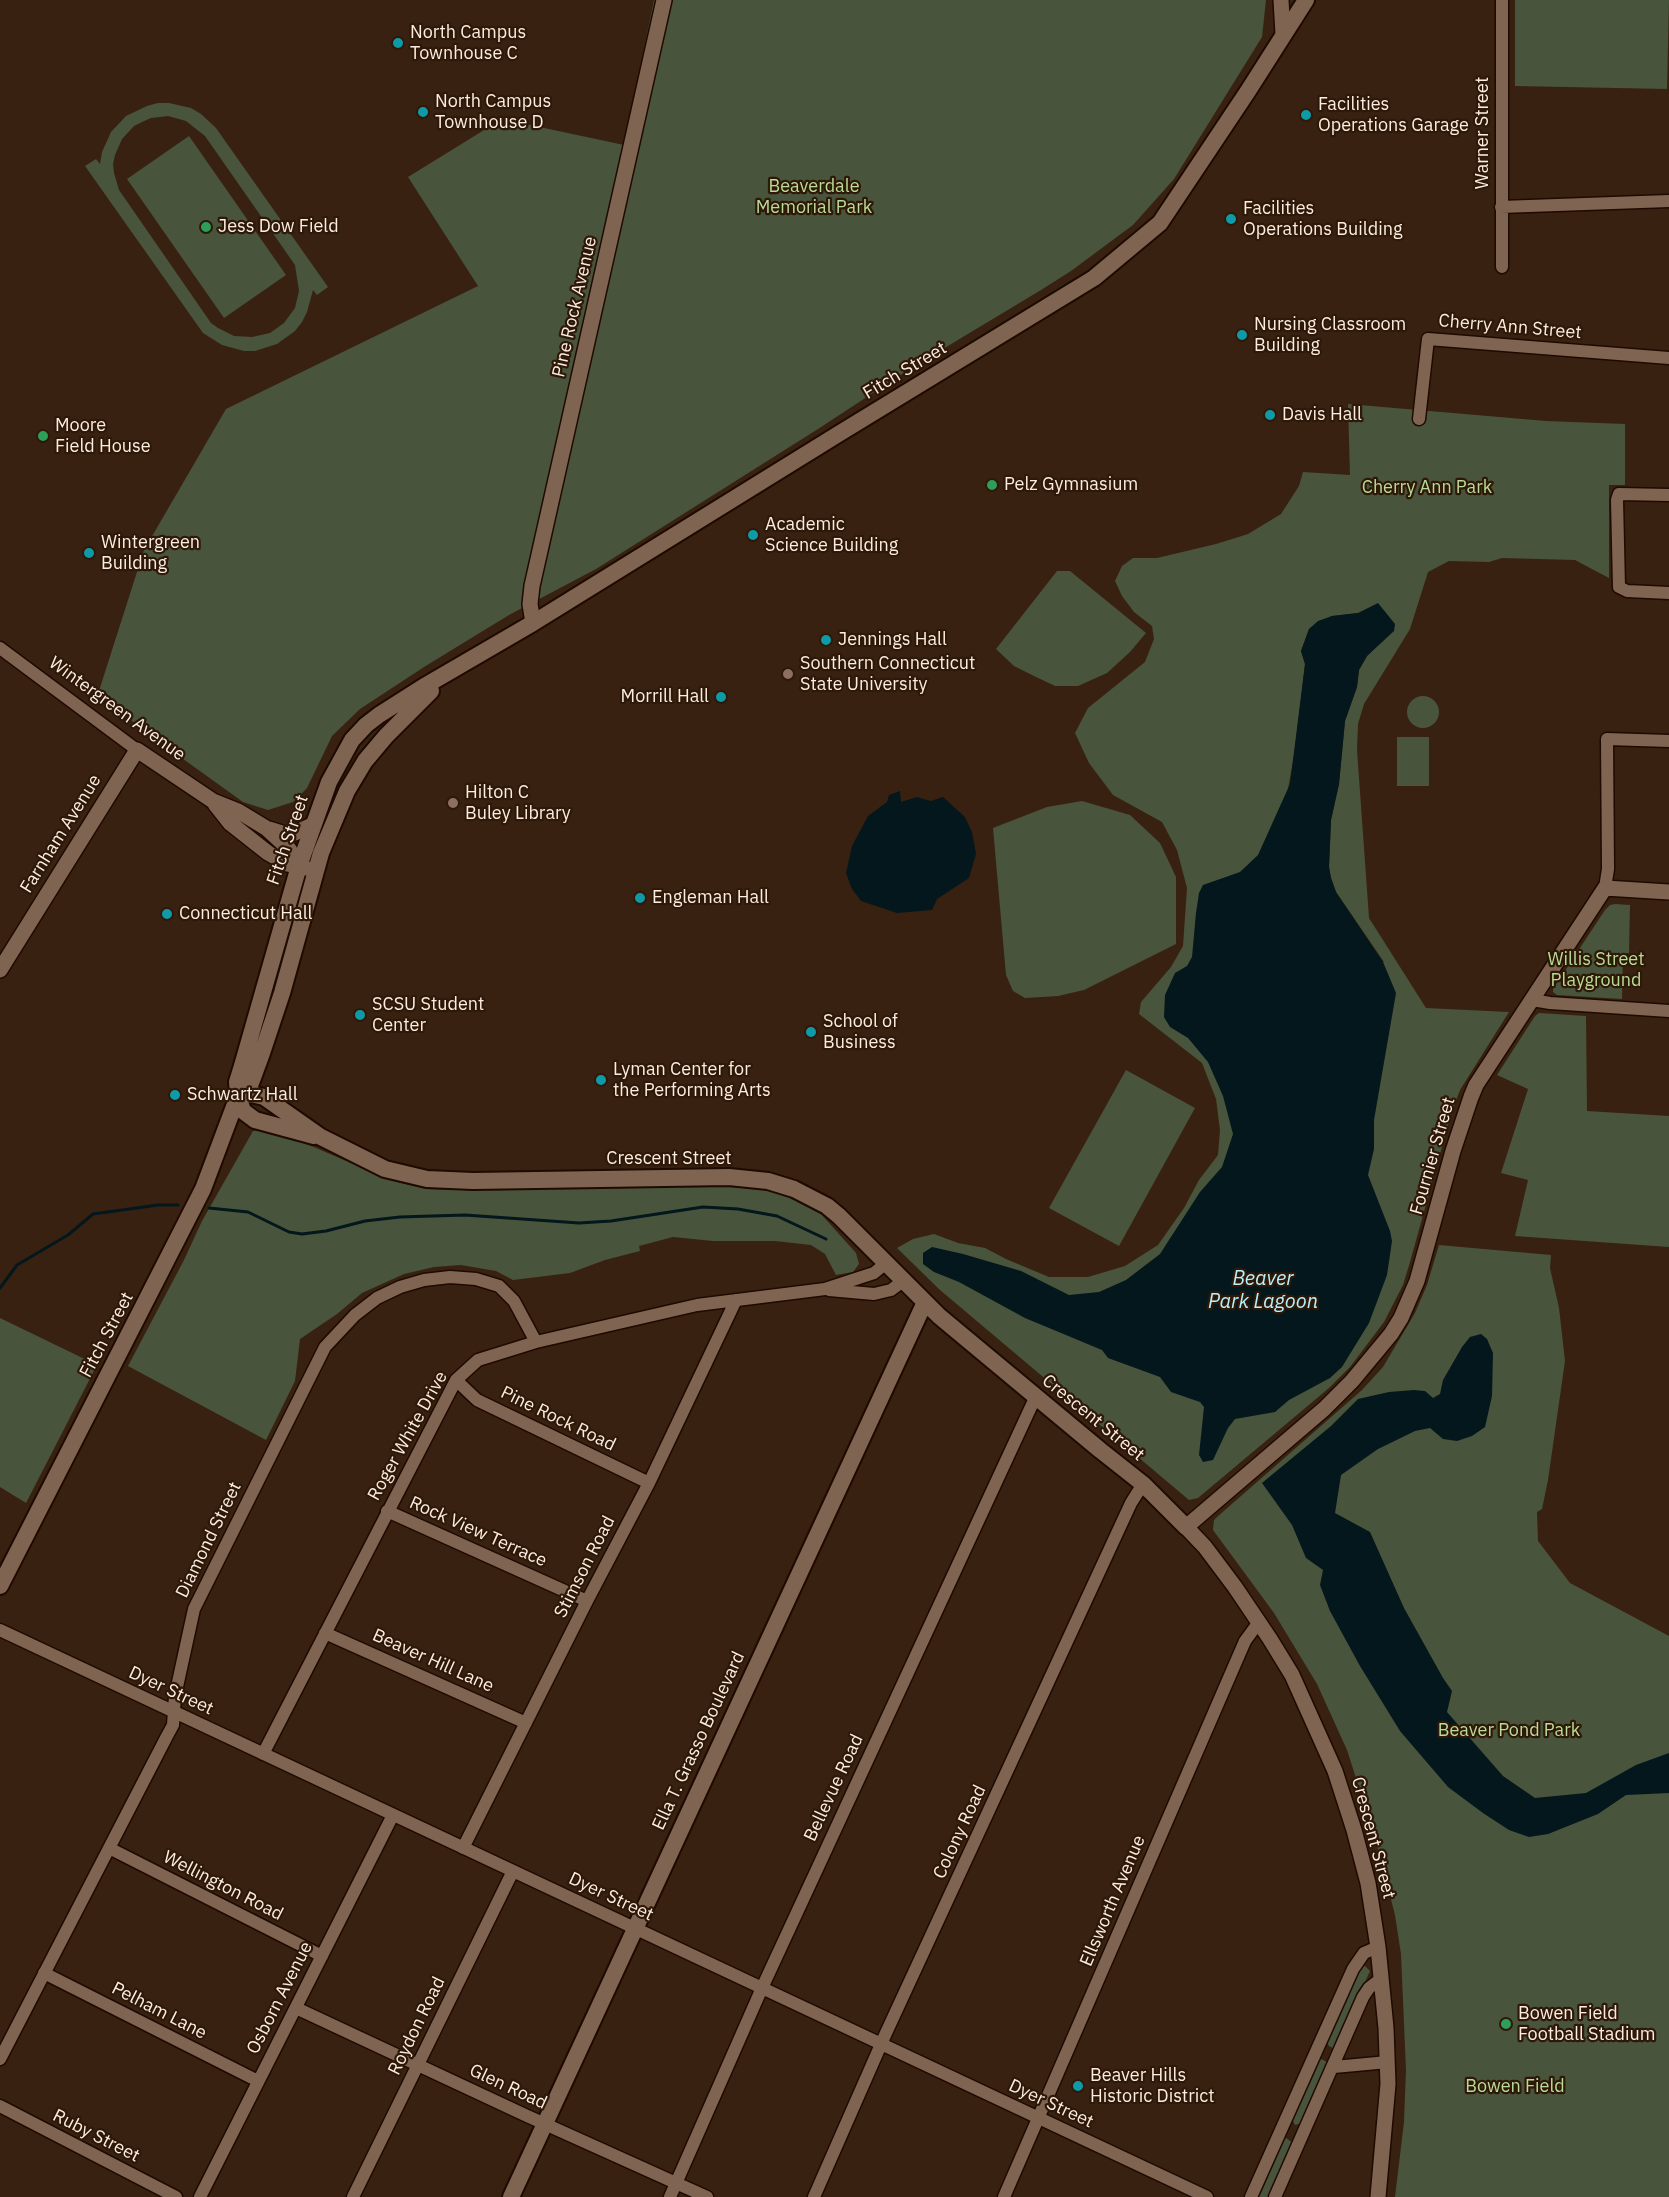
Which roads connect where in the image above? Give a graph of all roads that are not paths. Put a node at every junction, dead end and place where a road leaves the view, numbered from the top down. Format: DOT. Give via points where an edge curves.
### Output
graph roads {
  1 [pos="663,0"];
  2 [pos="1281,0"];
  3 [pos="1306,0"];
  4 [pos="1502,0"];
  5 [pos="1283,34"];
  6 [pos="1669,201"];
  7 [pos="1501,207"];
  8 [pos="1502,267"];
  9 [pos="1669,358"];
  10 [pos="1419,419"];
  11 [pos="1669,495"];
  12 [pos="1669,593"];
  13 [pos="533,623"];
  14 [pos="0,648"];
  15 [pos="470,659"];
  16 [pos="1669,741"];
  17 [pos="137,750"];
  18 [pos="213,801"];
  19 [pos="314,824"];
  20 [pos="266,828"];
  21 [pos="299,866"];
  22 [pos="316,870"];
  23 [pos="1605,888"];
  24 [pos="1669,892"];
  25 [pos="0,970"];
  26 [pos="1532,1000"];
  27 [pos="1669,1011"];
  28 [pos="238,1096"];
  29 [pos="321,1137"];
  30 [pos="886,1263"];
  31 [pos="903,1281"];
  32 [pos="825,1289"];
  33 [pos="736,1300"];
  34 [pos="925,1302"];
  35 [pos="536,1342"];
  36 [pos="456,1380"];
  37 [pos="1036,1396"];
  38 [pos="649,1483"];
  39 [pos="1143,1484"];
  40 [pos="387,1510"];
  41 [pos="1186,1527"];
  42 [pos="0,1586"];
  43 [pos="587,1601"];
  44 [pos="1259,1622"];
  45 [pos="0,1630"];
  46 [pos="325,1632"];
  47 [pos="174,1712"];
  48 [pos="526,1723"];
  49 [pos="263,1754"];
  50 [pos="393,1815"];
  51 [pos="109,1848"];
  52 [pos="463,1848"];
  53 [pos="513,1871"];
  54 [pos="634,1928"];
  55 [pos="1378,1947"];
  56 [pos="322,1956"];
  57 [pos="44,1973"];
  58 [pos="1382,1978"];
  59 [pos="762,1988"];
  60 [pos="296,2008"];
  61 [pos="881,2044"];
  62 [pos="1318,2049"];
  63 [pos="0,2060"];
  64 [pos="1336,2062"];
  65 [pos="1388,2062"];
  66 [pos="417,2065"];
  67 [pos="258,2081"];
  68 [pos="0,2106"];
  69 [pos="1039,2118"];
  70 [pos="545,2124"];
  71 [pos="1283,2127"];
  72 [pos="1303,2136"];
  73 [pos="676,2182"];
  74 [pos="176,2197"];
  75 [pos="200,2197"];
  76 [pos="353,2197"];
  77 [pos="511,2197"];
  78 [pos="670,2197"];
  79 [pos="707,2197"];
  80 [pos="814,2197"];
  81 [pos="1004,2197"];
  82 [pos="1207,2197"];
  83 [pos="1251,2197"];
  84 [pos="1275,2197"];
  85 [pos="1378,2197"];
  1 -- 13 [label="street, Pine Rock Avenue" via="532,586"];
  2 -- 5 [label="street"];
  3 -- 5 [label="main road, Fitch Street"];
  4 -- 7 [label="street, Warner Street"];
  5 -- 13 [label="main road, Fitch Street" via="1160,223 1094,279"];
  6 -- 7 [label="street"];
  7 -- 8 [label="street, Warner Street"];
  9 -- 10 [label="street, Cherry Ann Street" via="1428,339"];
  11 -- 12 [label="street" via="1619,494 1617,511 1619,587 1627,591"];
  13 -- 15 [label="main road, Fitch Street"];
  14 -- 17 [label="street, Wintergreen Avenue"];
  15 -- 19 [label="main road, Fitch Street" via="366,725 341,757"];
  15 -- 22 [label="main road, Fitch Street" via="420,699 366,761 337,813"];
  16 -- 23 [label="street, Fournier Street" via="1607,739"];
  17 -- 18 [label="street, Wintergreen Avenue"];
  17 -- 25 [label="street, Farnham Avenue"];
  18 -- 20 [label="street, Wintergreen Avenue"];
  18 -- 21 [label="street, Wintergreen Avenue" via="230,823 268,853"];
  19 -- 20 [label="street" via="285,834"];
  19 -- 21 [label="main road, Fitch Street"];
  20 -- 21 [label="street, Wintergreen Avenue" via="289,849"];
  21 -- 22 [label="street, Wintergreen Avenue"];
  21 -- 28 [label="main road, Fitch Street" via="237,1082"];
  22 -- 28 [label="main road, Fitch Street" via="261,1056 251,1083"];
  23 -- 24 [label="street"];
  23 -- 26 [label="street, Fournier Street"];
  26 -- 27 [label="street"];
  26 -- 41 [label="street, Fournier Street" via="1476,1084 1417,1281 1391,1334 1353,1382"];
  28 -- 29 [label="main road, Crescent Street" via="264,1097"];
  28 -- 29 [label="main road, Crescent Street" via="243,1111 255,1120"];
  28 -- 42 [label="main road, Fitch Street" via="189,1220"];
  29 -- 30 [label="main road, Crescent Street" via="385,1169 427,1179 729,1177 768,1181 827,1206"];
  30 -- 31 [label="main road, Crescent Street"];
  30 -- 32 [label="street, Roger White Drive" via="874,1273"];
  31 -- 32 [label="street, Roger White Drive" via="891,1290 874,1294"];
  31 -- 34 [label="main road, Crescent Street"];
  32 -- 33 [label="street, Roger White Drive"];
  33 -- 35 [label="street, Roger White Drive" via="697,1305"];
  33 -- 38 [label="street, Stimson Road"];
  34 -- 37 [label="main road, Crescent Street"];
  34 -- 54 [label="main road, Ella T. Grasso Boulevard"];
  35 -- 36 [label="street, Roger White Drive" via="478,1360"];
  35 -- 47 [label="street, Diamond Street" via="514,1301 498,1286 476,1279 450,1277 400,1287 355,1315 325,1347 194,1608"];
  36 -- 38 [label="street, Pine Rock Road" via="477,1400"];
  36 -- 40 [label="street, Roger White Drive"];
  37 -- 39 [label="main road, Crescent Street"];
  37 -- 59 [label="street, Bellevue Road"];
  38 -- 43 [label="street, Stimson Road"];
  39 -- 41 [label="main road, Crescent Street"];
  39 -- 61 [label="street, Colony Road"];
  40 -- 43 [label="street, Rock View Terrace"];
  40 -- 46 [label="street, Roger White Drive"];
  41 -- 44 [label="street, Crescent Street"];
  43 -- 48 [label="street, Stimson Road"];
  44 -- 55 [label="street, Crescent Street" via="1292,1675 1343,1793 1368,1883"];
  44 -- 69 [label="street, Ellsworth Avenue" via="1245,1641"];
  45 -- 47 [label="street, Dyer Street"];
  46 -- 48 [label="street, Beaver Hill Lane"];
  46 -- 49 [label="street, Roger White Drive"];
  47 -- 49 [label="street, Dyer Street"];
  47 -- 51 [label="street, Diamond Street" via="167,1736"];
  48 -- 52 [label="street, Stimson Road"];
  49 -- 50 [label="street, Dyer Street"];
  50 -- 52 [label="street, Dyer Street"];
  50 -- 56 [label="street, Osborn Avenue"];
  51 -- 56 [label="street, Wellington Road"];
  51 -- 57 [label="street, Diamond Street"];
  52 -- 53 [label="street, Dyer Street"];
  53 -- 54 [label="street, Dyer Street"];
  53 -- 66 [label="street, Roydon Road"];
  54 -- 59 [label="street, Dyer Street"];
  54 -- 70 [label="main road, Ella T. Grasso Boulevard"];
  55 -- 58 [label="street, Crescent Street"];
  55 -- 62 [label="street" via="1358,1959"];
  56 -- 60 [label="street, Osborn Avenue"];
  57 -- 63 [label="street, Diamond Street"];
  57 -- 67 [label="street, Pelham Lane"];
  58 -- 64 [label="street" via="1363,1997"];
  58 -- 65 [label="street, Crescent Street"];
  59 -- 61 [label="street, Dyer Street"];
  59 -- 73 [label="street, Bellevue Road"];
  60 -- 66 [label="street, Glen Road"];
  60 -- 67 [label="street, Osborn Avenue"];
  61 -- 69 [label="street, Dyer Street"];
  61 -- 80 [label="street, Colony Road"];
  62 -- 64 [label="street"];
  62 -- 71 [label="street"];
  64 -- 65 [label="street"];
  64 -- 72 [label="street"];
  65 -- 85 [label="street, Crescent Street"];
  66 -- 70 [label="street, Glen Road"];
  66 -- 76 [label="street, Roydon Road"];
  67 -- 75 [label="street, Osborn Avenue"];
  68 -- 74 [label="street, Ruby Street"];
  69 -- 81 [label="street, Ellsworth Avenue"];
  69 -- 82 [label="street, Dyer Street"];
  70 -- 73 [label="street, Glen Road"];
  70 -- 77 [label="main road, Ella T. Grasso Boulevard"];
  71 -- 72 [label="street"];
  71 -- 83 [label="street"];
  72 -- 84 [label="street"];
  73 -- 78 [label="street, Bellevue Road"];
  73 -- 79 [label="street, Glen Road"];
}
